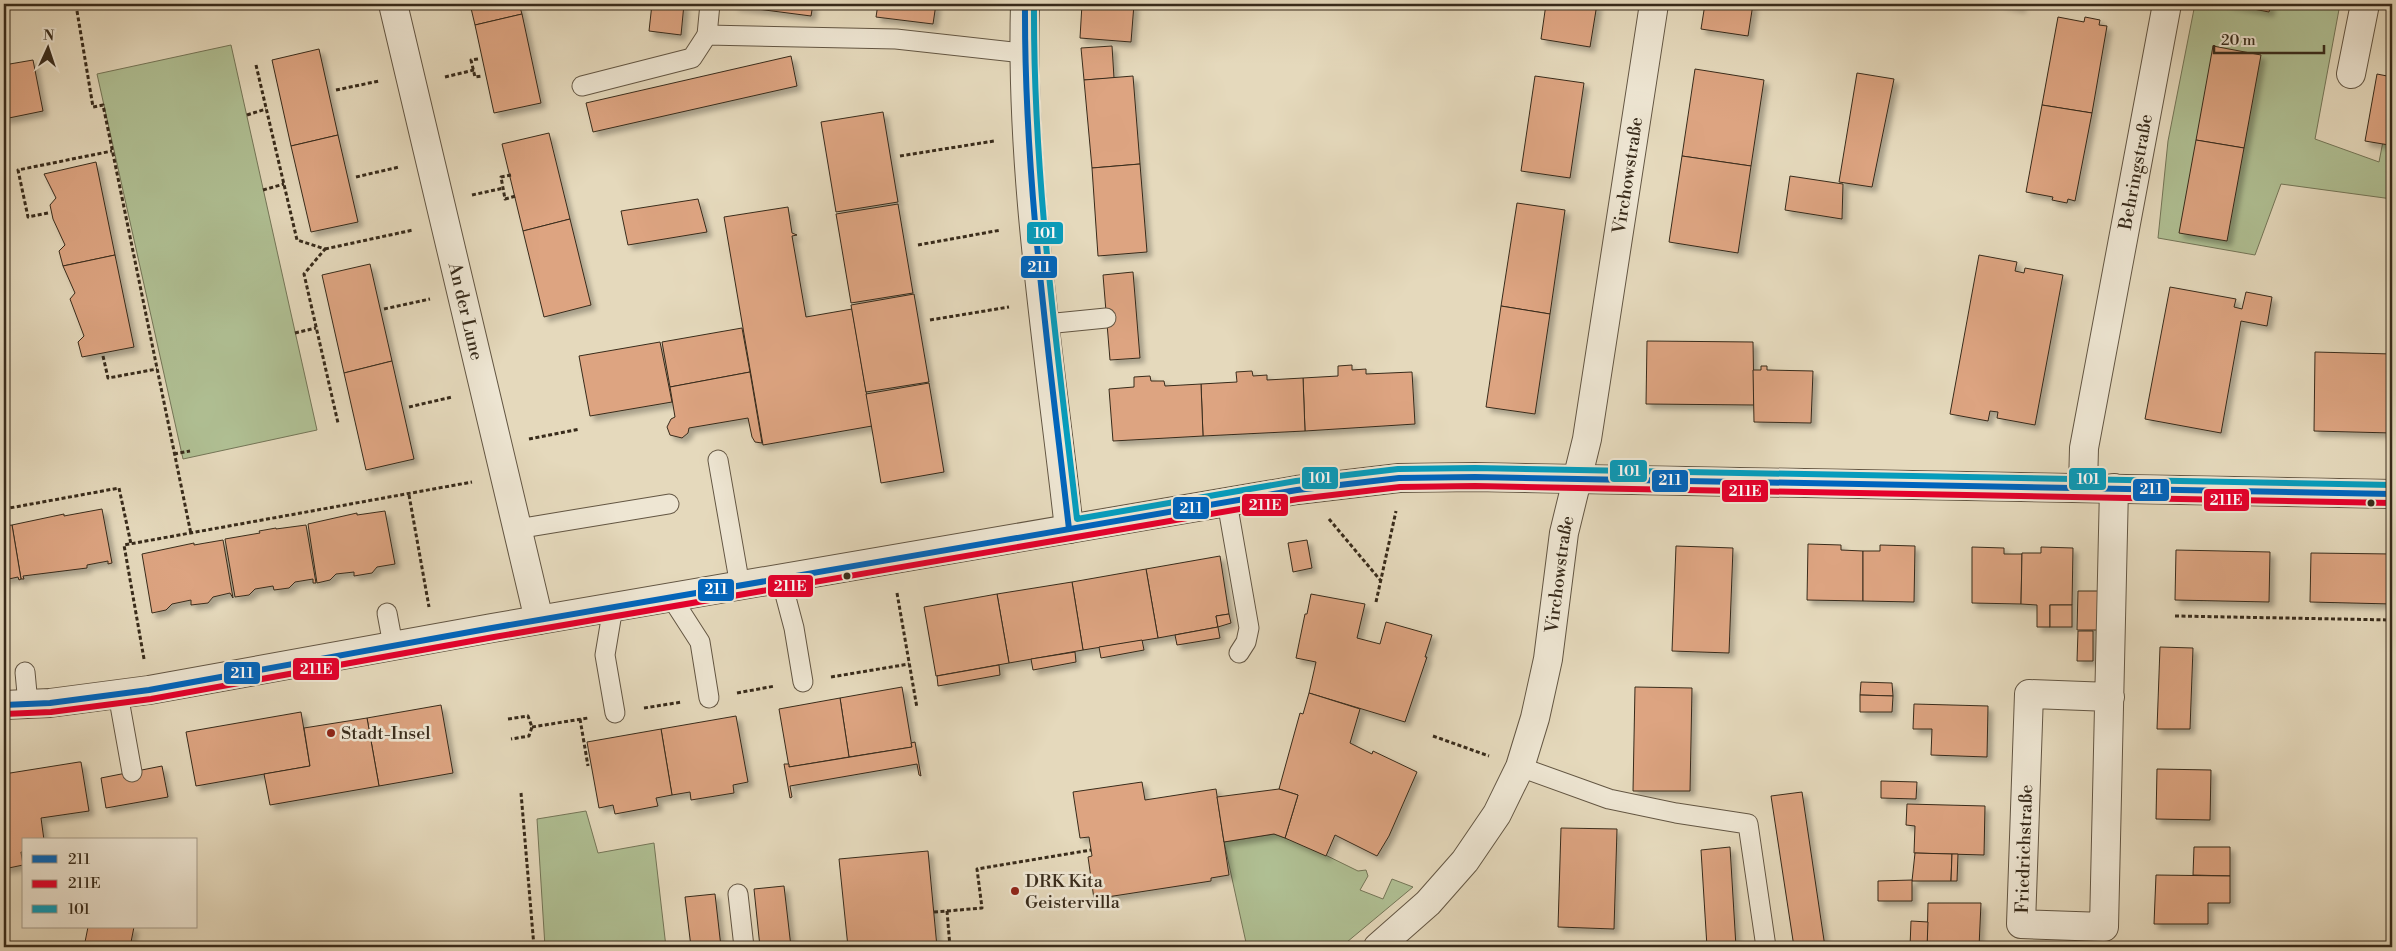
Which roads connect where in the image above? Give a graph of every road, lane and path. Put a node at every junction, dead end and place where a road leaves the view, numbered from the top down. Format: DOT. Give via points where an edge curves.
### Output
graph roads {
  1 [pos="393,4"];
  2 [pos="710,4"];
  3 [pos="1025,4"];
  4 [pos="1654,4"];
  5 [pos="2167,4"];
  6 [pos="2365,4"];
  7 [pos="77,11"];
  8 [pos="706,35"];
  9 [pos="1023,53"];
  10 [pos="478,59"];
  11 [pos="256,65"];
  12 [pos="474,70"];
  13 [pos="2352,74"];
  14 [pos="482,76"];
  15 [pos="441,78"];
  16 [pos="387,79"];
  17 [pos="582,86"];
  18 [pos="336,90"];
  19 [pos="266,109"];
  20 [pos="247,115"];
  21 [pos="998,140"];
  22 [pos="112,151"];
  23 [pos="900,156"];
  24 [pos="407,165"];
  25 [pos="511,175"];
  26 [pos="356,177"];
  27 [pos="284,184"];
  28 [pos="504,188"];
  29 [pos="263,190"];
  30 [pos="468,195"];
  31 [pos="516,196"];
  32 [pos="48,213"];
  33 [pos="422,228"];
  34 [pos="1004,230"];
  35 [pos="918,245"];
  36 [pos="325,249"];
  37 [pos="438,297"];
  38 [pos="1012,306"];
  39 [pos="384,309"];
  40 [pos="1106,318"];
  41 [pos="930,320"];
  42 [pos="1046,324"];
  43 [pos="316,328"];
  44 [pos="295,334"];
  45 [pos="103,356"];
  46 [pos="157,369"];
  47 [pos="460,396"];
  48 [pos="408,407"];
  49 [pos="338,423"];
  50 [pos="580,429"];
  51 [pos="498,445"];
  52 [pos="190,451"];
  53 [pos="174,454"];
  54 [pos="718,460"];
  55 [pos="1399,478"];
  56 [pos="1576,479"];
  57 [pos="480,480"];
  58 [pos="2083,487"];
  59 [pos="2114,488"];
  60 [pos="2392,494"];
  61 [pos="408,495"];
  62 [pos="1227,502"];
  63 [pos="669,504"];
  64 [pos="4,508"];
  65 [pos="1325,515"];
  66 [pos="518,529"];
  67 [pos="1069,529"];
  68 [pos="191,534"];
  69 [pos="131,544"];
  70 [pos="781,579"];
  71 [pos="1381,581"];
  72 [pos="740,586"];
  73 [pos="896,587"];
  74 [pos="671,597"];
  75 [pos="1376,602"];
  76 [pos="613,607"];
  77 [pos="430,610"];
  78 [pos="387,613"];
  79 [pos="2175,616"];
  80 [pos="539,620"];
  81 [pos="2392,620"];
  82 [pos="393,645"];
  83 [pos="1239,653"];
  84 [pos="144,661"];
  85 [pos="25,672"];
  86 [pos="803,682"];
  87 [pos="118,694"];
  88 [pos="2110,697"];
  89 [pos="709,698"];
  90 [pos="16,704"];
  91 [pos="917,708"];
  92 [pos="615,713"];
  93 [pos="508,719"];
  94 [pos="580,719"];
  95 [pos="1433,736"];
  96 [pos="512,739"];
  97 [pos="1508,762"];
  98 [pos="588,766"];
  99 [pos="132,772"];
  100 [pos="521,793"];
  101 [pos="1091,850"];
  102 [pos="738,894"];
  103 [pos="947,911"];
  104 [pos="934,912"];
  105 [pos="534,947"];
  106 [pos="744,947"];
  107 [pos="950,947"];
  108 [pos="1378,947"];
  109 [pos="1766,947"];
  1 -- 51 [label="street, An der Lune"];
  2 -- 8 [label="lane"];
  3 -- 9 [label="street"];
  4 -- 56 [label="street, Virchowstraße" via="1587,439"];
  5 -- 58 [label="street, Behringstraße" via="2084,448"];
  6 -- 13 [label="street"];
  7 -- 22 [label="path" via="93,108 103,105"];
  8 -- 9 [label="lane" via="896,38"];
  8 -- 17 [label="lane" via="692,58"];
  9 -- 42 [label="street"];
  10 -- 12 [label="path" via="471,60"];
  11 -- 19 [label="path"];
  12 -- 14 [label="path" via="476,77"];
  12 -- 15 [label="path"];
  16 -- 18 [label="path"];
  19 -- 20 [label="path"];
  19 -- 27 [label="path"];
  21 -- 23 [label="path"];
  22 -- 32 [label="path" via="18,170 28,217"];
  22 -- 46 [label="path"];
  24 -- 26 [label="path"];
  25 -- 28 [label="path" via="501,177"];
  27 -- 29 [label="path"];
  27 -- 36 [label="path" via="297,240"];
  28 -- 30 [label="path"];
  28 -- 31 [label="path" via="505,199"];
  33 -- 36 [label="path"];
  34 -- 35 [label="path"];
  36 -- 43 [label="path" via="304,274"];
  37 -- 39 [label="path"];
  38 -- 41 [label="path"];
  40 -- 42 [label="lane"];
  42 -- 67 [label="street"];
  43 -- 44 [label="path"];
  43 -- 49 [label="path"];
  45 -- 46 [label="path" via="108,378"];
  46 -- 53 [label="path"];
  47 -- 48 [label="path"];
  50 -- 51 [label="path"];
  51 -- 66 [label="street, An der Lune"];
  52 -- 53 [label="path"];
  53 -- 68 [label="path"];
  54 -- 72 [label="lane"];
  55 -- 56 [label="street"];
  55 -- 62 [label="street"];
  55 -- 71 [label="path" via="1397,507"];
  56 -- 58 [label="street"];
  56 -- 97 [label="street, Virchowstraße" via="1564,532 1548,659 1535,718"];
  57 -- 61 [label="path"];
  58 -- 59 [label="street"];
  59 -- 60 [label="street"];
  59 -- 88 [label="street, Friedrichstraße"];
  61 -- 68 [label="path"];
  61 -- 77 [label="path"];
  62 -- 67 [label="street"];
  62 -- 83 [label="lane" via="1249,628"];
  63 -- 66 [label="lane"];
  64 -- 69 [label="path" via="119,488"];
  65 -- 71 [label="path"];
  66 -- 80 [label="street, An der Lune"];
  67 -- 70 [label="street"];
  68 -- 69 [label="path"];
  69 -- 84 [label="path" via="124,545"];
  70 -- 72 [label="street"];
  70 -- 86 [label="lane"];
  71 -- 75 [label="path"];
  72 -- 74 [label="street"];
  73 -- 91 [label="path"];
  74 -- 76 [label="street"];
  74 -- 89 [label="lane" via="700,642"];
  76 -- 80 [label="street"];
  76 -- 92 [label="lane" via="605,655"];
  78 -- 82 [label="lane"];
  79 -- 81 [label="path"];
  80 -- 82 [label="street"];
  82 -- 87 [label="street"];
  85 -- 90 [label="lane"];
  87 -- 90 [label="street"];
  87 -- 99 [label="lane"];
  88 -- 88 [label="street, Friedrichstraße" via="2104,926 2021,924 2029,694"];
  93 -- 96 [label="path" via="528,716 532,727 529,736"];
  94 -- 98 [label="path"];
  95 -- 97 [label="path"];
  97 -- 108 [label="street, Virchowstraße" via="1497,814 1465,860 1428,903"];
  97 -- 109 [label="lane" via="1609,799 1748,824"];
  100 -- 105 [label="path"];
  101 -- 103 [label="path" via="977,869 982,908"];
  102 -- 106 [label="lane"];
  103 -- 104 [label="path"];
  103 -- 107 [label="path"];
}
